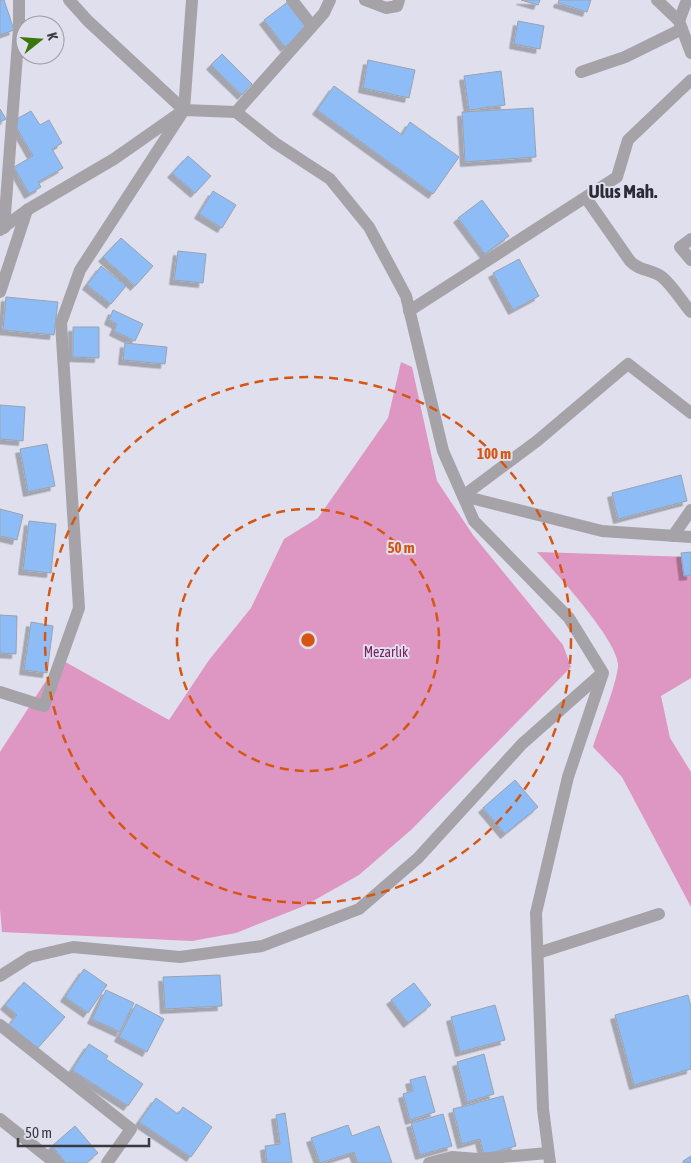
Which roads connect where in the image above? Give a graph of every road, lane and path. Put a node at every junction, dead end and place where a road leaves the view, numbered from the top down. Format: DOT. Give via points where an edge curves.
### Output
graph roads {
  1 [pos="19,0"];
  2 [pos="69,0"];
  3 [pos="192,0"];
  4 [pos="292,0"];
  5 [pos="330,0"];
  6 [pos="365,0"];
  7 [pos="399,0"];
  8 [pos="657,0"];
  9 [pos="688,3"];
  10 [pos="680,25"];
  11 [pos="312,26"];
  12 [pos="691,53"];
  13 [pos="581,72"];
  14 [pos="691,80"];
  15 [pos="184,110"];
  16 [pos="236,112"];
  17 [pos="586,198"];
  18 [pos="27,210"];
  19 [pos="2,229"];
  20 [pos="691,238"];
  21 [pos="691,260"];
  22 [pos="0,292"];
  23 [pos="410,311"];
  24 [pos="691,312"];
  25 [pos="691,413"];
  26 [pos="463,496"];
  27 [pos="691,510"];
  28 [pos="673,536"];
  29 [pos="691,537"];
  30 [pos="603,673"];
  31 [pos="0,692"];
  32 [pos="659,914"];
  33 [pos="538,953"];
  34 [pos="0,976"];
  35 [pos="0,1024"];
  36 [pos="0,1119"];
  37 [pos="549,1158"];
  38 [pos="55,1163"];
  39 [pos="106,1163"];
  40 [pos="429,1163"];
  1 -- 19 [label="street" via="20,28"];
  2 -- 15 [label="street"];
  3 -- 15 [label="street"];
  4 -- 11 [label="street"];
  5 -- 11 [label="street"];
  6 -- 7 [label="street" via="386,8 397,6"];
  8 -- 10 [label="street"];
  9 -- 10 [label="street"];
  10 -- 12 [label="street"];
  10 -- 13 [label="street" via="624,57"];
  11 -- 16 [label="street"];
  14 -- 17 [label="street" via="628,140 617,178"];
  15 -- 16 [label="street"];
  15 -- 18 [label="street" via="114,159"];
  15 -- 31 [label="street" via="80,270 61,323 79,608 44,706"];
  16 -- 23 [label="street" via="275,143 330,179 369,226 406,296"];
  17 -- 23 [label="street"];
  17 -- 24 [label="street" via="630,261 637,268 662,277"];
  18 -- 19 [label="street"];
  18 -- 22 [label="street"];
  20 -- 21 [label="street" via="680,247"];
  23 -- 26 [label="street" via="443,451"];
  25 -- 26 [label="street" via="628,364 537,441"];
  26 -- 28 [label="street" via="602,531"];
  26 -- 30 [label="street" via="474,521 569,618"];
  27 -- 28 [label="street"];
  28 -- 29 [label="street"];
  30 -- 33 [label="street" via="568,777 536,912"];
  30 -- 34 [label="street" via="522,744 418,858 359,909 262,946 180,958 73,947 30,957"];
  32 -- 33 [label="street"];
  33 -- 37 [label="street" via="542,1109"];
  35 -- 39 [label="street" via="131,1129"];
  36 -- 38 [label="street"];
  37 -- 40 [label="street" via="452,1157"];
}
